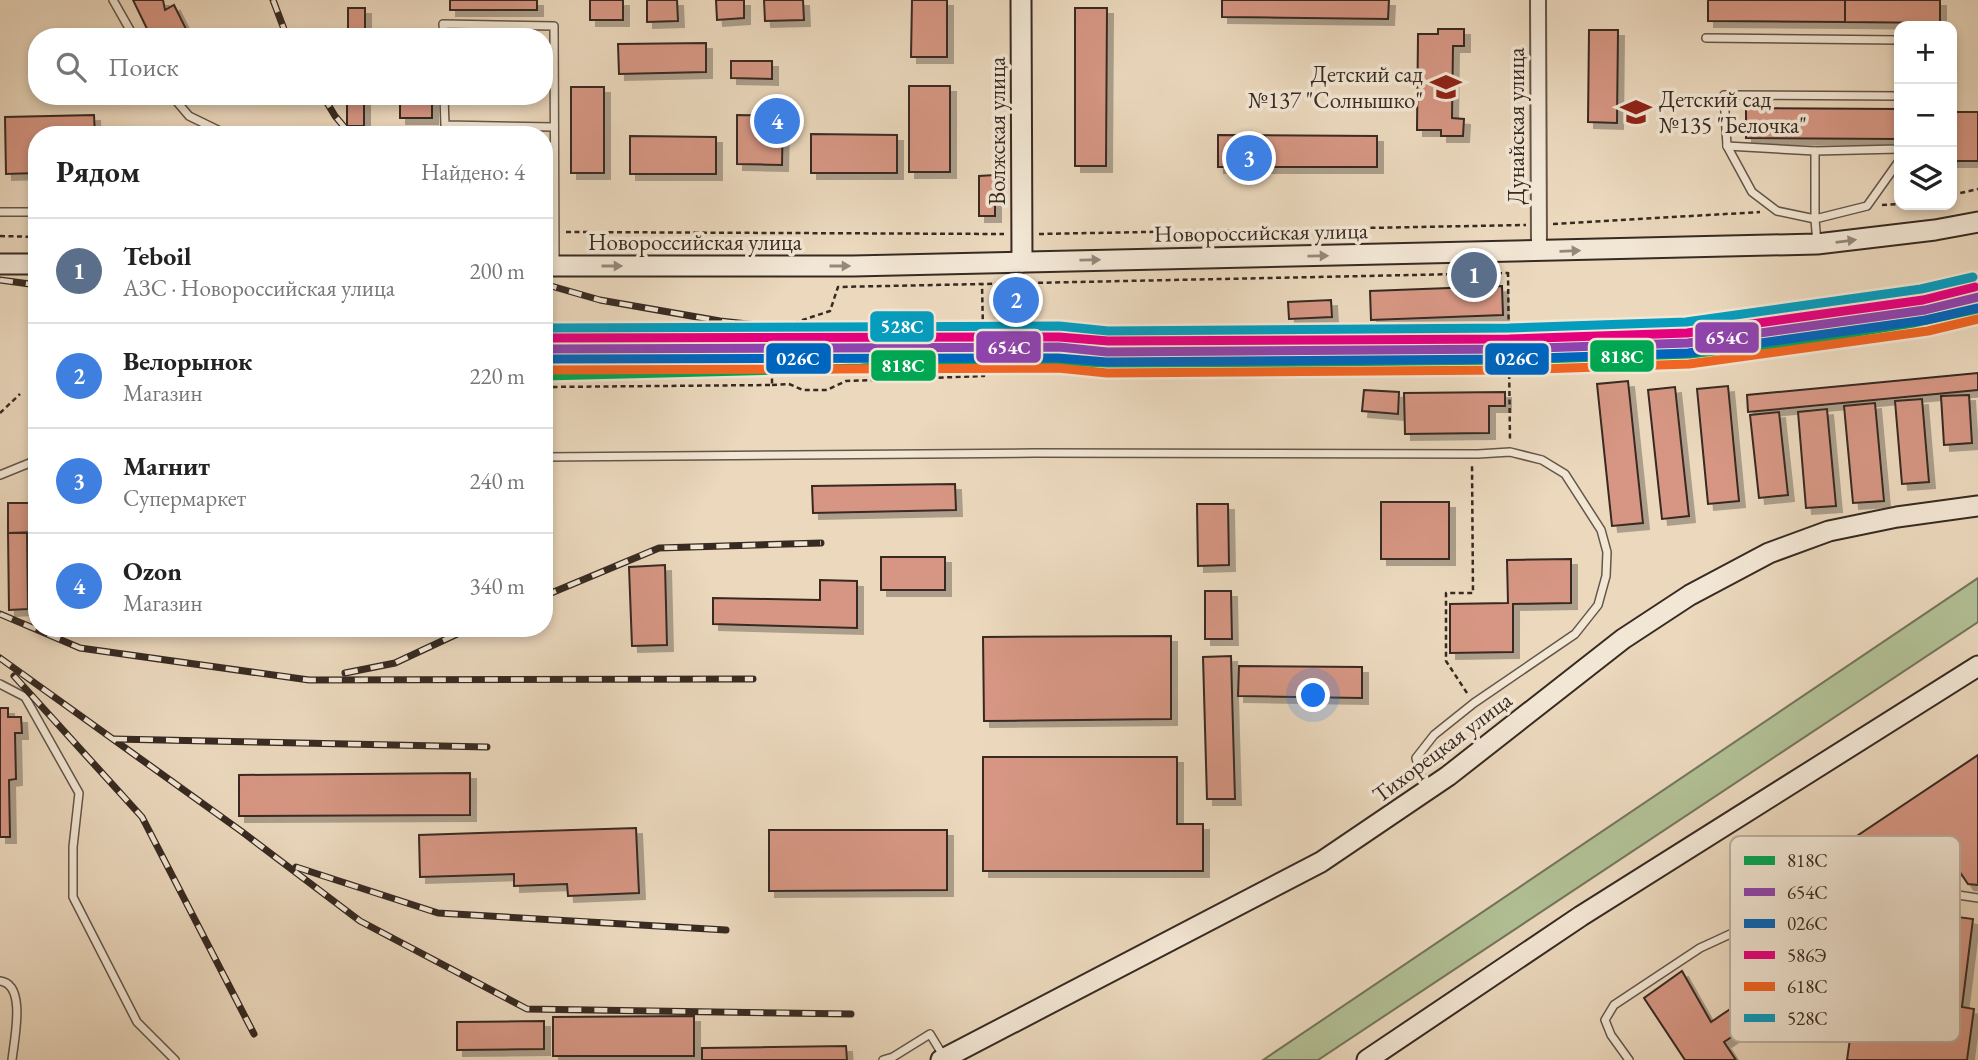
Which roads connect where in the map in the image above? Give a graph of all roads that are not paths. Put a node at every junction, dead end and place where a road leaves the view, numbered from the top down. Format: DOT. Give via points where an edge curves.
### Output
graph roads {
  1 [pos="113,0"];
  2 [pos="1021,0"];
  3 [pos="1538,0"];
  4 [pos="129,28"];
  5 [pos="443,28"];
  6 [pos="1706,38"];
  7 [pos="1894,40"];
  8 [pos="1894,96"];
  9 [pos="180,105"];
  10 [pos="444,105"];
  11 [pos="210,126"];
  12 [pos="500,126"];
  13 [pos="554,127"];
  14 [pos="1727,146"];
  15 [pos="1894,149"];
  16 [pos="1815,151"];
  17 [pos="1894,168"];
  18 [pos="0,212"];
  19 [pos="28,212"];
  20 [pos="1815,219"];
  21 [pos="1978,222"];
  22 [pos="553,239"];
  23 [pos="1817,244"];
  24 [pos="1539,251"];
  25 [pos="1022,262"];
  26 [pos="0,264"];
  27 [pos="28,264"];
  28 [pos="553,266"];
  29 [pos="553,457"];
  30 [pos="28,464"];
  31 [pos="0,475"];
  32 [pos="1978,506"];
  33 [pos="1978,666"];
  34 [pos="0,684"];
  35 [pos="1428,790"];
  36 [pos="1960,895"];
  37 [pos="1978,898"];
  38 [pos="1730,934"];
  39 [pos="0,981"];
  40 [pos="943,1059"];
  41 [pos="12,1060"];
  42 [pos="175,1060"];
  43 [pos="883,1060"];
  44 [pos="1367,1060"];
  45 [pos="1629,1060"];
  1 -- 4 [label="lane"];
  2 -- 25 [label="street, Волжская улица"];
  3 -- 24 [label="street, Дунайская улица"];
  5 -- 13 [label="lane" via="443,24 554,26"];
  6 -- 7 [label="lane"];
  8 -- 14 [label="lane" via="1724,95"];
  9 -- 11 [label="lane" via="189,116"];
  10 -- 12 [label="lane" via="445,125"];
  13 -- 22 [label="lane"];
  14 -- 16 [label="lane"];
  14 -- 20 [label="lane" via="1752,192 1777,211"];
  15 -- 16 [label="lane"];
  16 -- 20 [label="lane"];
  17 -- 20 [label="lane" via="1867,206"];
  18 -- 19 [label="lane"];
  20 -- 23 [label="lane"];
  23 -- 21 [label="street, Новороссийская улица, one-way"];
  24 -- 23 [label="street, Новороссийская улица, one-way"];
  25 -- 24 [label="street, Новороссийская улица, one-way"];
  28 -- 25 [label="street, Новороссийская улица, one-way"];
  26 -- 27 [label="street"];
  29 -- 35 [label="lane" via="1510,452 1542,460 1565,474 1601,530 1606,576 1598,605 1575,634 1434,735 1416,758"];
  30 -- 31 [label="lane"];
  32 -- 35 [label="street, Тихорецкая улица" via="1829,531 1769,553 1690,595 1623,639"];
  33 -- 44 [label="street" via="1592,909"];
  34 -- 42 [label="lane" via="25,697 79,793 73,897 137,1022"];
  35 -- 40 [label="street, Тихорецкая улица" via="1321,862"];
  36 -- 37 [label="lane"];
  38 -- 45 [label="lane" via="1700,948 1614,1005 1605,1020"];
  39 -- 41 [label="lane" via="13,989 17,999"];
  40 -- 43 [label="lane" via="930,1034"];
}
